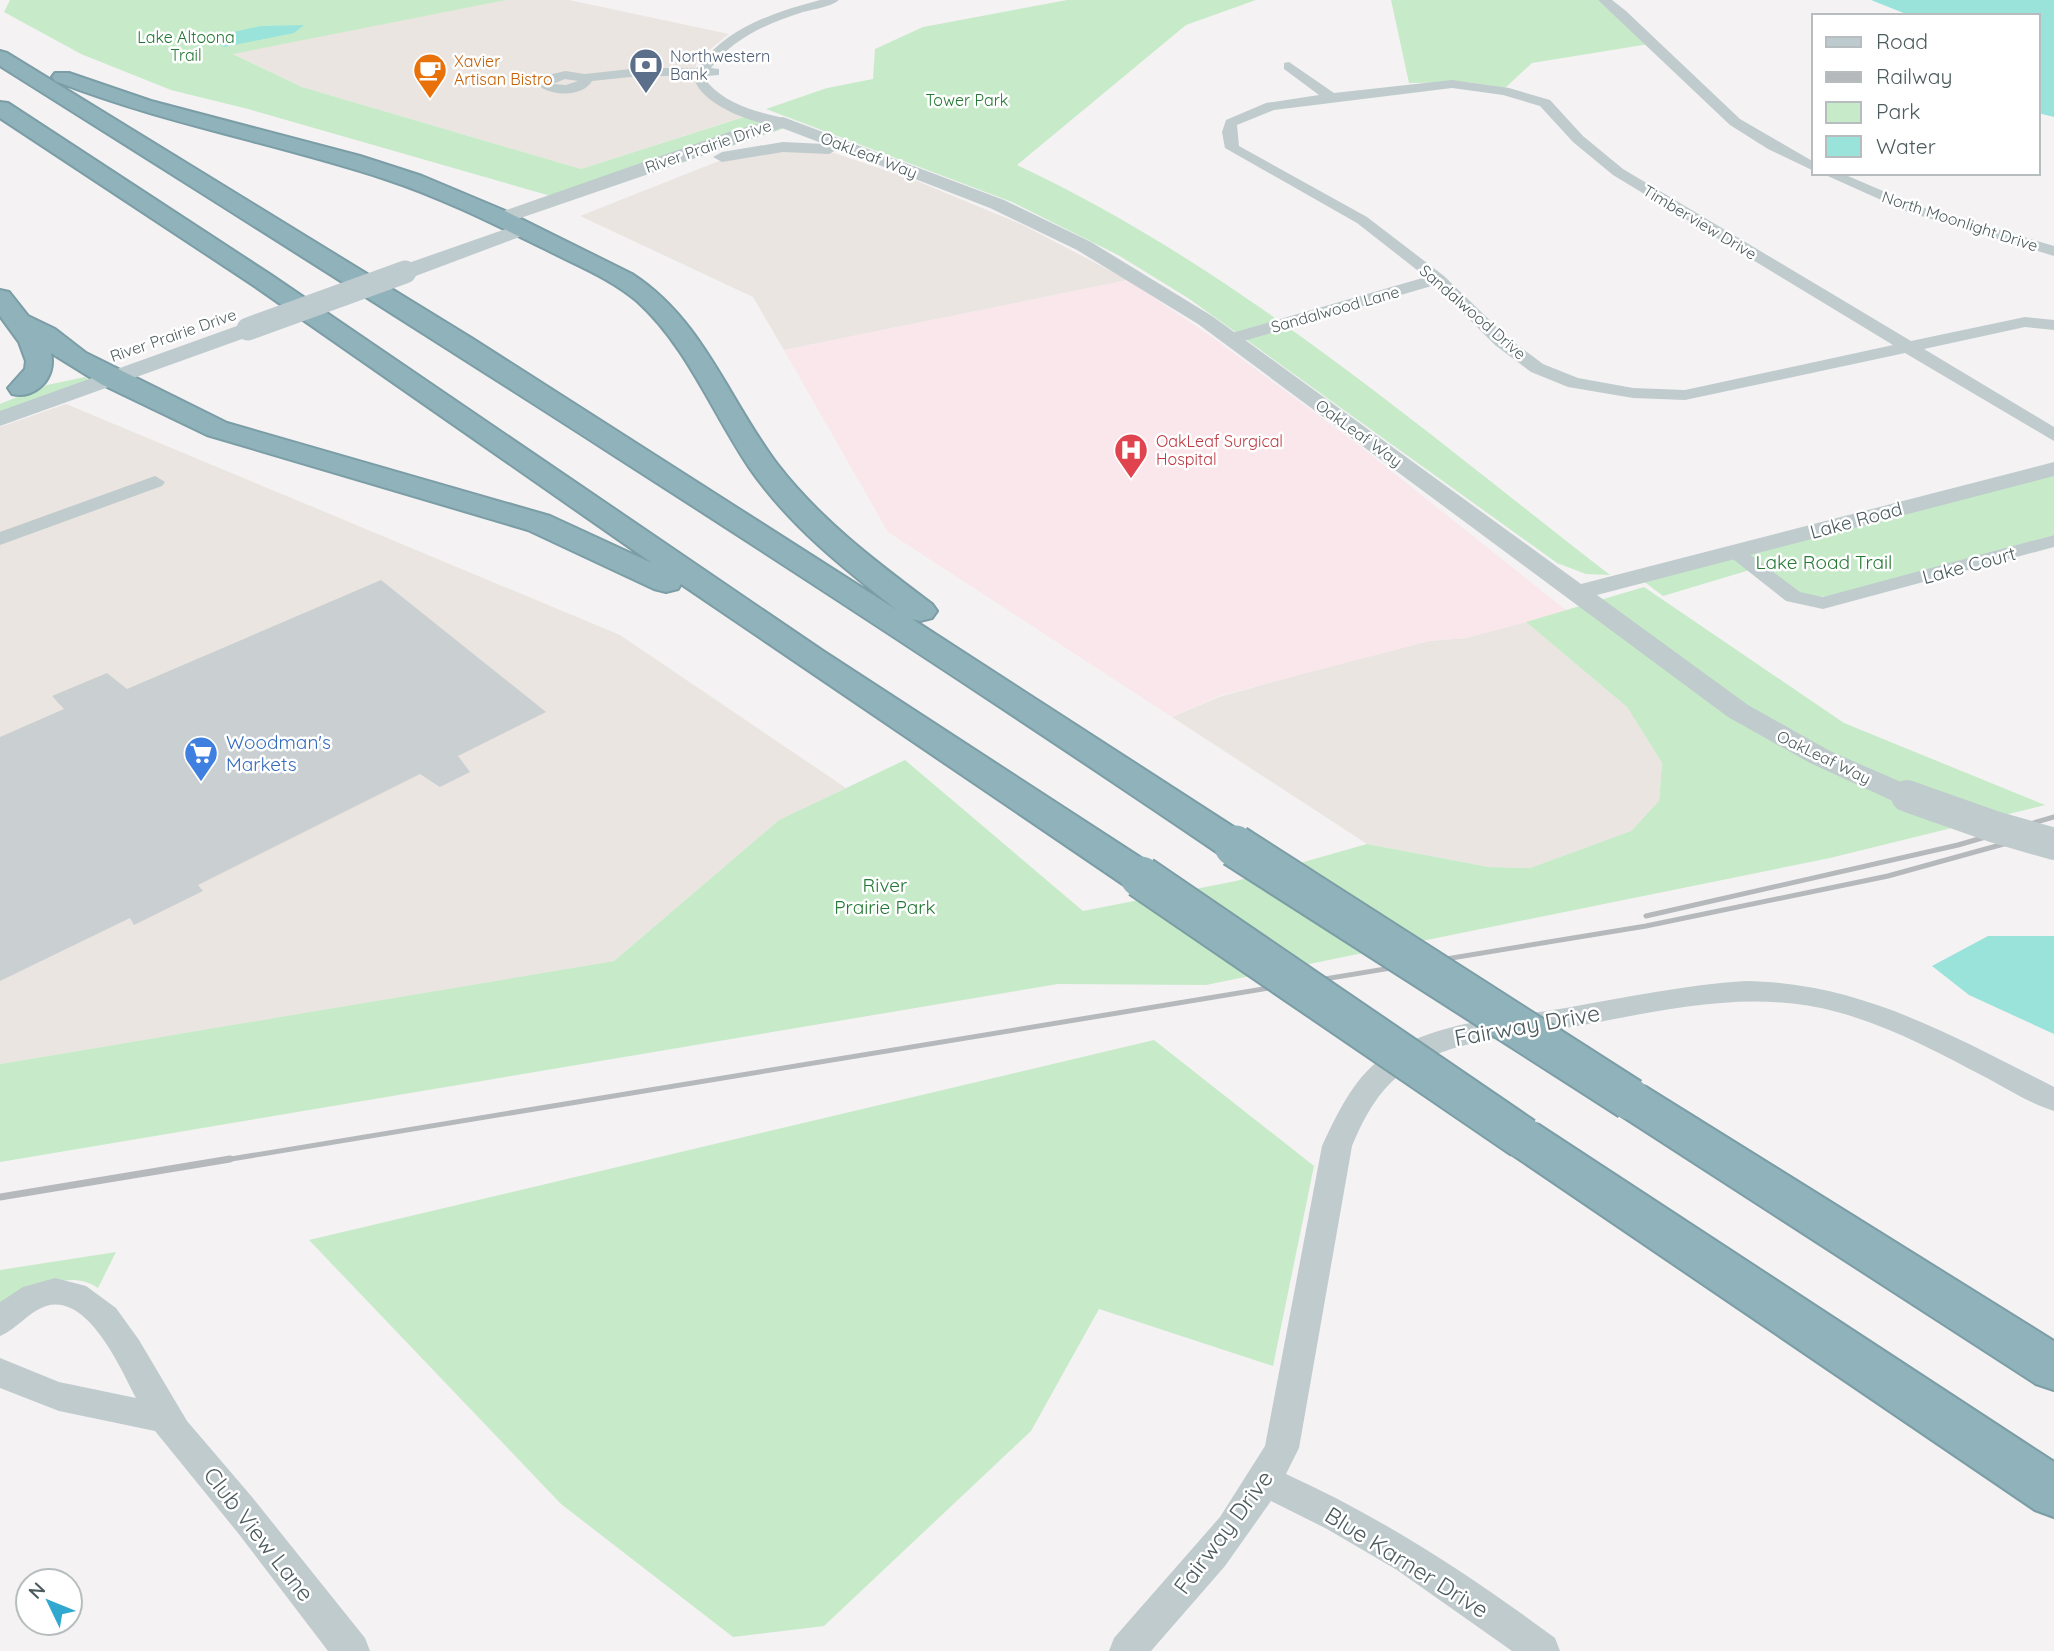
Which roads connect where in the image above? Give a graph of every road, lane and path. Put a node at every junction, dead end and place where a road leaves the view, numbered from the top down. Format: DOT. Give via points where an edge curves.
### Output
graph roads {
  1 [pos="833,0"];
  2 [pos="1604,0"];
  3 [pos="0,50"];
  4 [pos="711,55"];
  5 [pos="0,57"];
  6 [pos="1289,66"];
  7 [pos="700,73"];
  8 [pos="585,78"];
  9 [pos="723,80"];
  10 [pos="1331,98"];
  11 [pos="0,108"];
  12 [pos="783,122"];
  13 [pos="867,155"];
  14 [pos="720,157"];
  15 [pos="1812,166"];
  16 [pos="1833,175"];
  17 [pos="556,218"];
  18 [pos="513,224"];
  19 [pos="2054,251"];
  20 [pos="597,262"];
  21 [pos="1438,279"];
  22 [pos="0,298"];
  23 [pos="19,322"];
  24 [pos="2054,325"];
  25 [pos="1231,339"];
  26 [pos="1908,347"];
  27 [pos="99,372"];
  28 [pos="11,392"];
  29 [pos="0,419"];
  30 [pos="2054,435"];
  31 [pos="2054,469"];
  32 [pos="155,482"];
  33 [pos="0,539"];
  34 [pos="2054,541"];
  35 [pos="1734,552"];
  36 [pos="1576,593"];
  37 [pos="811,658"];
  38 [pos="1087,747"];
  39 [pos="2054,844"];
  40 [pos="2054,1100"];
  41 [pos="0,1322"];
  42 [pos="2054,1368"];
  43 [pos="0,1372"];
  44 [pos="166,1418"];
  45 [pos="1267,1482"];
  46 [pos="2054,1492"];
  47 [pos="352,1651"];
  48 [pos="1127,1651"];
  49 [pos="1542,1651"];
  1 -- 4 [label="street" via="750,28"];
  2 -- 15 [label="street" via="1734,121"];
  3 -- 18 [label="highway" via="94,90 394,174"];
  4 -- 7 [label="street"];
  4 -- 9 [label="street"];
  5 -- 38 [label="highway" via="463,345"];
  6 -- 10 [label="street"];
  7 -- 8 [label="street" via="640,72"];
  7 -- 9 [label="street"];
  7 -- 12 [label="street" via="701,84 710,94 759,117"];
  9 -- 12 [label="street"];
  10 -- 21 [label="street, Sandalwood Drive" via="1271,106 1244,116 1231,123 1232,148 1362,220"];
  10 -- 26 [label="street, Timberview Drive" via="1452,84 1504,91 1545,103 1618,172"];
  11 -- 37 [label="highway" via="262,280"];
  12 -- 13 [label="street, OakLeaf Way"];
  12 -- 14 [label="street, River Prairie Drive" via="775,132"];
  12 -- 18 [label="street, River Prairie Drive" via="738,135"];
  13 -- 14 [label="street" via="783,147"];
  13 -- 25 [label="street, OakLeaf Way" via="997,204 1084,246"];
  14 -- 17 [label="street, River Prairie Drive"];
  16 -- 19 [label="street, North Moonlight Drive" via="1913,209"];
  17 -- 18 [label="street, River Prairie Drive"];
  17 -- 20 [label="highway"];
  18 -- 20 [label="highway"];
  18 -- 27 [label="main road, River Prairie Drive, bridge" via="405,272 248,329"];
  18 -- 27 [label="main road, River Prairie Drive" via="383,260 227,316"];
  20 -- 38 [label="highway" via="643,293 692,346 764,467 824,535 1012,681"];
  21 -- 25 [label="street, Sandalwood Lane"];
  21 -- 26 [label="street, Sandalwood Drive" via="1501,341 1537,368 1574,383 1633,393 1685,395"];
  22 -- 23 [label="highway"];
  23 -- 27 [label="highway"];
  23 -- 28 [label="highway" via="40,366 37,375"];
  24 -- 26 [label="street, Sandalwood Drive" via="2025,322"];
  25 -- 36 [label="street, OakLeaf Way"];
  26 -- 30 [label="street, Timberview Drive"];
  27 -- 28 [label="main road, River Prairie Drive"];
  27 -- 29 [label="main road, River Prairie Drive"];
  27 -- 37 [label="highway" via="186,416 256,442 539,523 626,562"];
  31 -- 35 [label="street, Lake Road"];
  32 -- 33 [label="street"];
  34 -- 35 [label="street, Lake Court" via="1823,603 1793,597"];
  35 -- 36 [label="street, Lake Road"];
  36 -- 39 [label="street, OakLeaf Way, bridge" via="1738,711 1820,757 1907,796"];
  37 -- 46 [label="highway, bridge"];
  38 -- 42 [label="highway, bridge"];
  40 -- 45 [label="street, Fairway Drive" via="1881,1017 1808,995 1774,991 1705,994 1452,1037 1400,1060 1359,1101 1337,1146 1282,1448"];
  41 -- 44 [label="street, Club View Lane" via="28,1300 52,1292 73,1294 110,1325"];
  43 -- 44 [label="street" via="29,1386 95,1405"];
  44 -- 47 [label="street, Club View Lane"];
  45 -- 48 [label="street, Fairway Drive"];
  45 -- 49 [label="street, Blue Karner Drive" via="1394,1549"];
}
